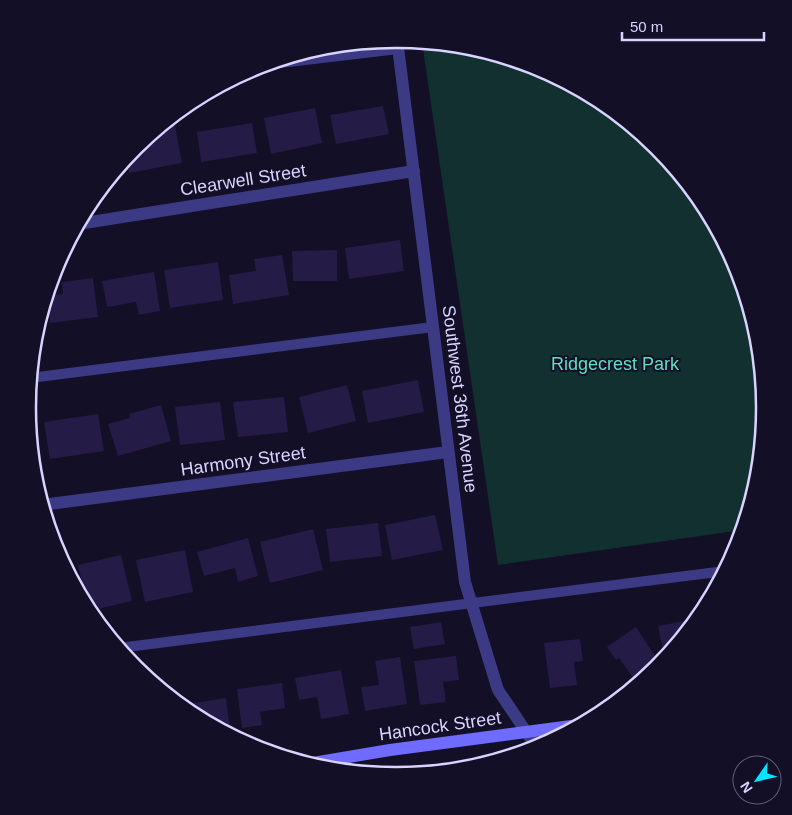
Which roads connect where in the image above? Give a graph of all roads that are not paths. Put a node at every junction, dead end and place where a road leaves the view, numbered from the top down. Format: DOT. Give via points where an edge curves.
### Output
graph roads {
  1 [pos="399,48"];
  2 [pos="358,50"];
  3 [pos="323,56"];
  4 [pos="414,171"];
  5 [pos="88,222"];
  6 [pos="433,327"];
  7 [pos="38,377"];
  8 [pos="448,452"];
  9 [pos="50,504"];
  10 [pos="717,571"];
  11 [pos="471,603"];
  12 [pos="128,647"];
  13 [pos="558,728"];
  14 [pos="526,732"];
  15 [pos="532,741"];
  16 [pos="328,760"];
  1 -- 4 [label="street, Southwest 36th Avenue"];
  2 -- 3 [label="lane"];
  4 -- 5 [label="street, Clearwell Street"];
  4 -- 6 [label="street, Southwest 36th Avenue"];
  6 -- 7 [label="lane"];
  6 -- 8 [label="street, Southwest 36th Avenue"];
  8 -- 9 [label="street, Harmony Street"];
  8 -- 11 [label="street, Southwest 36th Avenue" via="465,582"];
  10 -- 11 [label="lane"];
  11 -- 12 [label="lane"];
  11 -- 14 [label="street, Southwest 36th Avenue" via="498,690"];
  13 -- 14 [label="street, Hancock Street"];
  14 -- 15 [label="street, Southwest 36th Avenue"];
  14 -- 16 [label="street, Hancock Street"];
}
